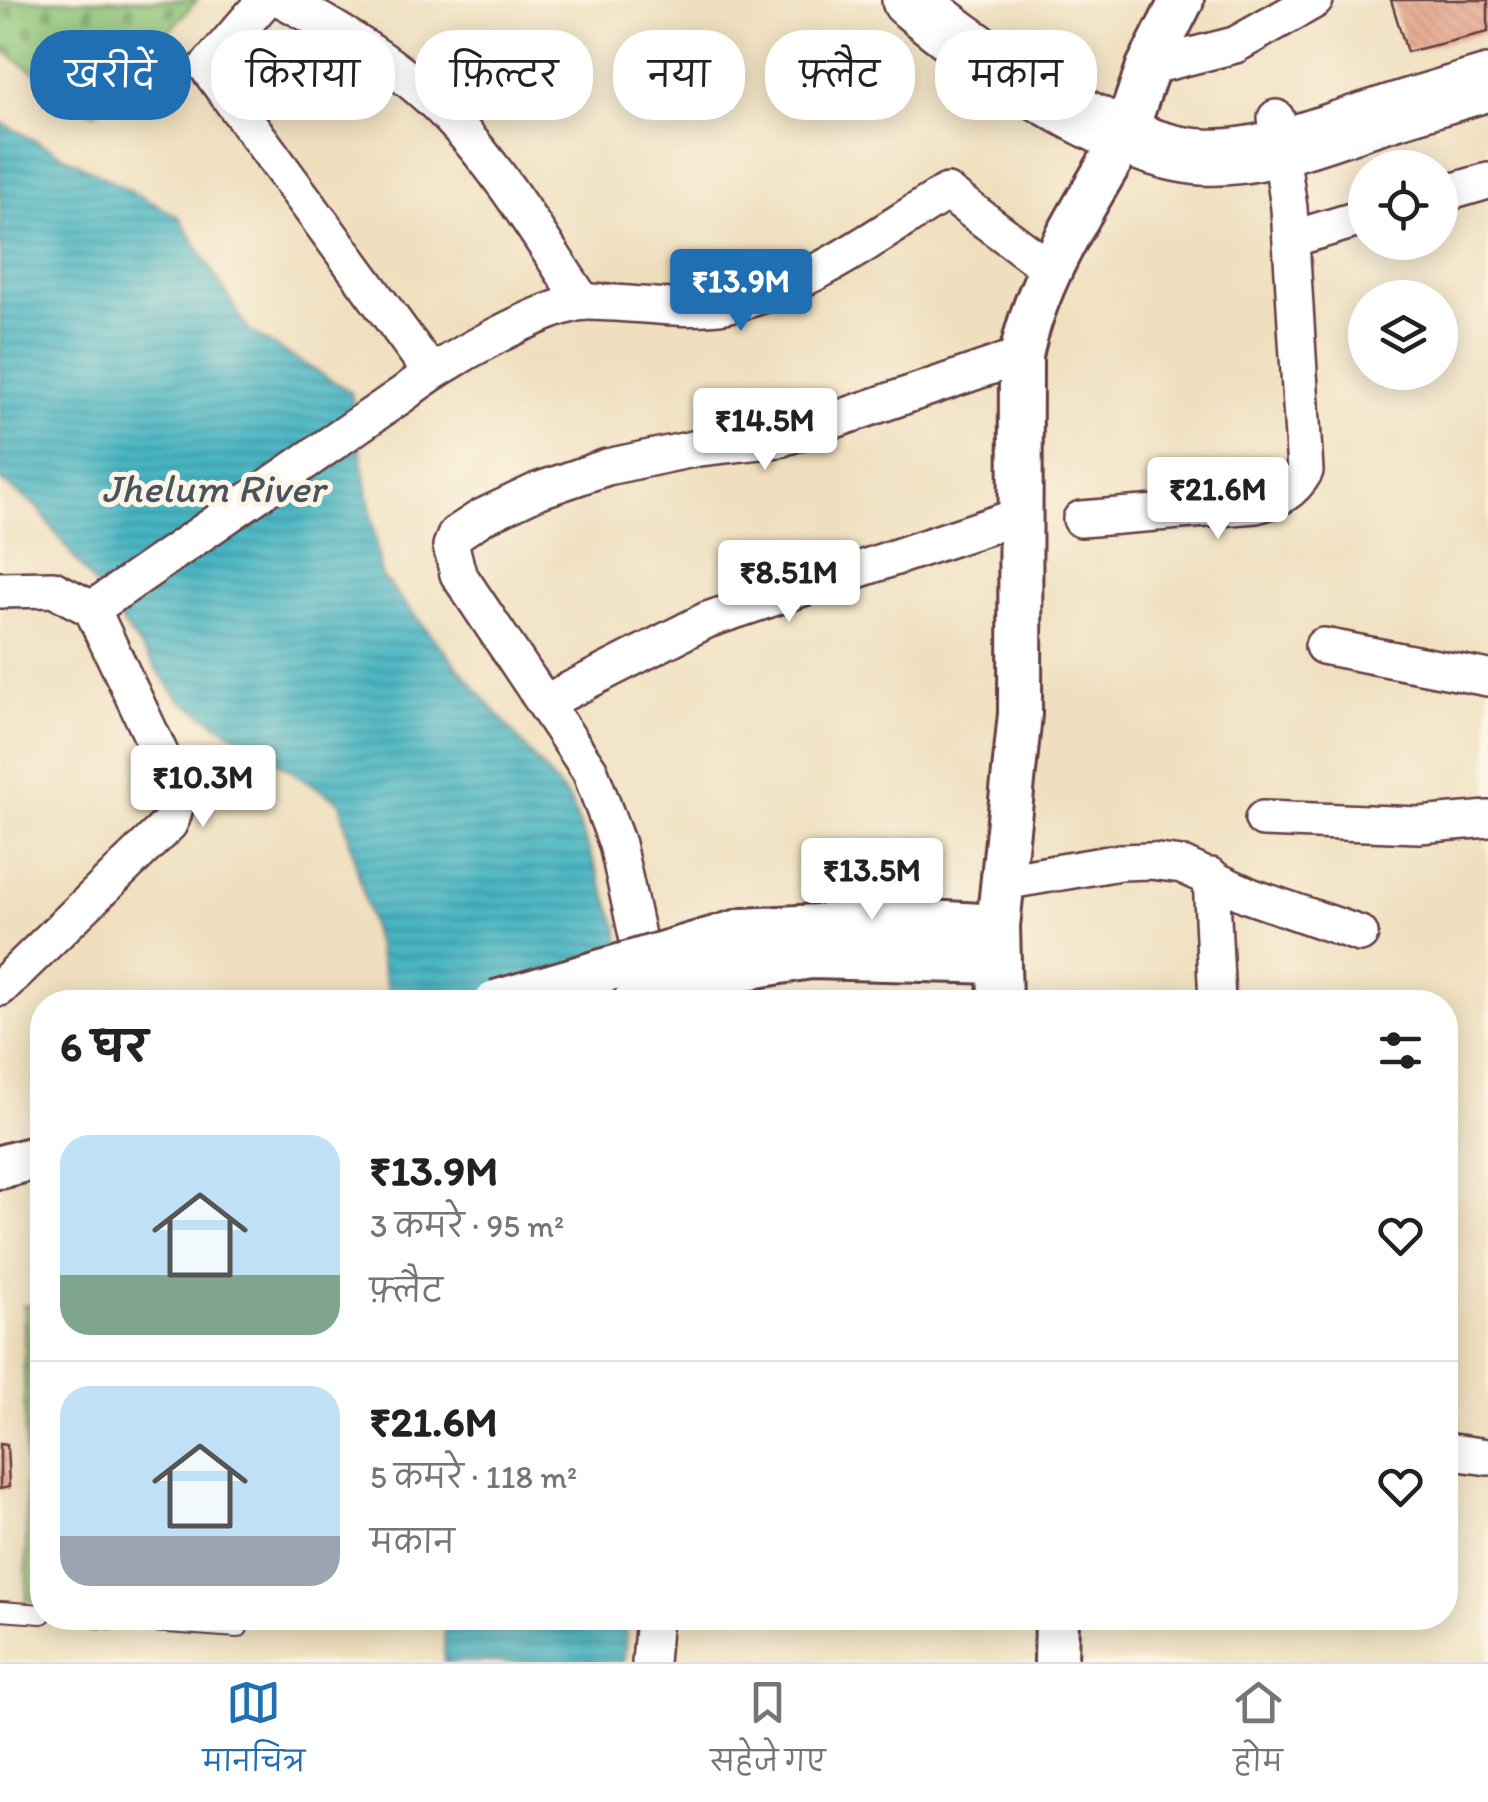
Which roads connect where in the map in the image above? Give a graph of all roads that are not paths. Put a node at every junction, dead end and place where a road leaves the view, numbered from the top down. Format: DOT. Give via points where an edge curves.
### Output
graph roads {
  1 [pos="265,0"];
  2 [pos="284,0"];
  3 [pos="910,0"];
  4 [pos="961,0"];
  5 [pos="1182,0"];
  6 [pos="1315,0"];
  7 [pos="1488,51"];
  8 [pos="1488,83"];
  9 [pos="1135,105"];
  10 [pos="1266,130"];
  11 [pos="1488,181"];
  12 [pos="1458,190"];
  13 [pos="1348,222"];
  14 [pos="1291,238"];
  15 [pos="1050,269"];
  16 [pos="583,302"];
  17 [pos="1021,356"];
  18 [pos="418,382"];
  19 [pos="1019,516"];
  20 [pos="1082,519"];
  21 [pos="0,590"];
  22 [pos="98,606"];
  23 [pos="1323,646"];
  24 [pos="1488,678"];
  25 [pos="546,702"];
  26 [pos="1263,818"];
  27 [pos="1488,820"];
  28 [pos="1211,876"];
  29 [pos="1003,882"];
  30 [pos="1360,934"];
  31 [pos="747,948"];
  32 [pos="999,963"];
  33 [pos="0,988"];
  34 [pos="552,990"];
  35 [pos="649,990"];
  36 [pos="659,990"];
  37 [pos="1216,990"];
  38 [pos="30,1159"];
  39 [pos="0,1167"];
  40 [pos="1458,1452"];
  41 [pos="1488,1457"];
  42 [pos="0,1611"];
  43 [pos="30,1613"];
  44 [pos="653,1630"];
  45 [pos="1057,1630"];
  46 [pos="650,1662"];
  47 [pos="1056,1662"];
  1 -- 18 [label="street" via="207,67"];
  2 -- 16 [label="street" via="331,25 452,119"];
  3 -- 9 [label="main road" via="1032,88"];
  4 -- 9 [label="main road" via="1080,88"];
  5 -- 9 [label="street"];
  6 -- 9 [label="street"];
  7 -- 10 [label="main road"];
  8 -- 10 [label="main road"];
  9 -- 10 [label="main road" via="1201,157"];
  9 -- 15 [label="street"];
  10 -- 14 [label="street"];
  11 -- 12 [label="street"];
  13 -- 14 [label="street"];
  14 -- 20 [label="street" via="1305,471 1296,486 1256,505"];
  15 -- 16 [label="street" via="947,192 804,280 724,306"];
  15 -- 17 [label="street" via="1029,316"];
  16 -- 18 [label="street" via="530,320"];
  17 -- 19 [label="street"];
  17 -- 25 [label="street" via="778,438 606,467 537,491 456,534 451,546 458,574"];
  18 -- 22 [label="street"];
  19 -- 25 [label="street" via="707,620"];
  19 -- 29 [label="street" via="1020,714"];
  21 -- 22 [label="street" via="54,589"];
  22 -- 33 [label="street" via="174,782 176,812"];
  23 -- 24 [label="street"];
  25 -- 35 [label="street" via="605,807"];
  26 -- 27 [label="street" via="1419,825"];
  28 -- 29 [label="street" via="1150,861"];
  28 -- 30 [label="street"];
  28 -- 37 [label="street"];
  29 -- 32 [label="street"];
  31 -- 32 [label="street" via="911,922"];
  31 -- 34 [label="street, bridge"];
  31 -- 36 [label="street, bridge"];
  38 -- 39 [label="street"];
  40 -- 41 [label="street"];
  42 -- 43 [label="lane"];
  44 -- 46 [label="street"];
  45 -- 47 [label="street"];
}
